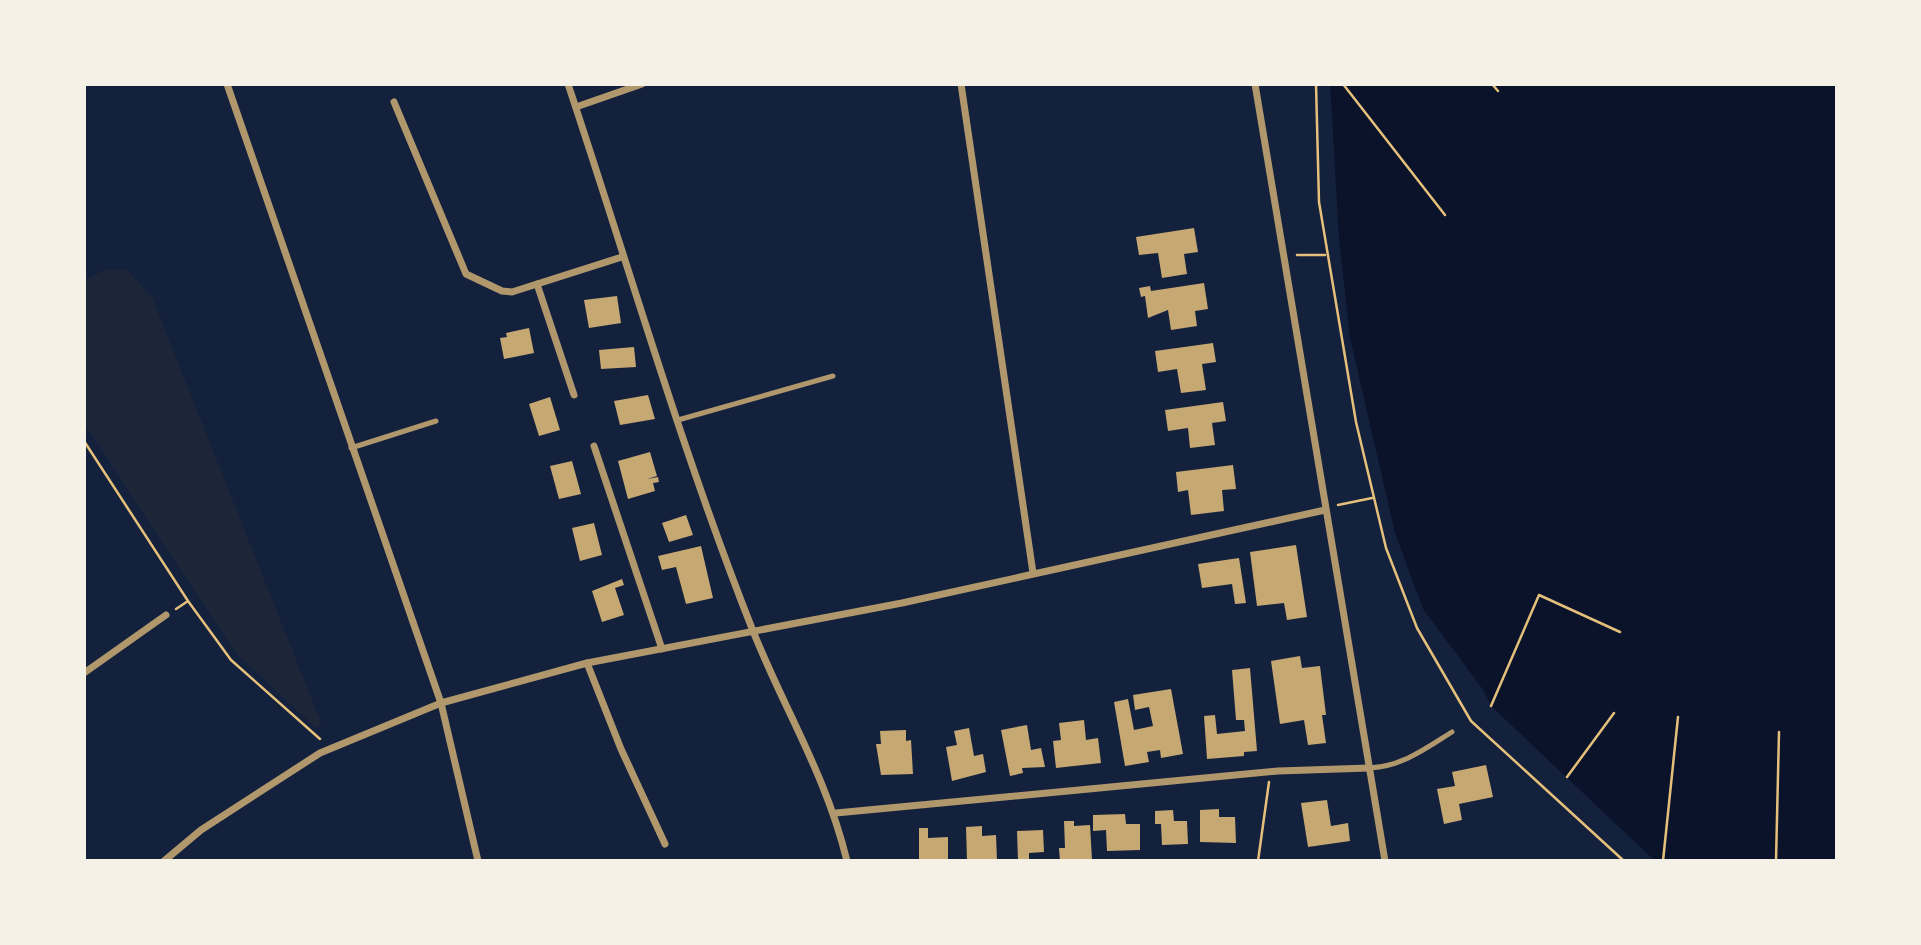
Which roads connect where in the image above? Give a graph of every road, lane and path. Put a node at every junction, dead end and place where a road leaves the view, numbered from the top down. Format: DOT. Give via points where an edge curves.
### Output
graph roads {
  1 [pos="227,84"];
  2 [pos="568,84"];
  3 [pos="642,84"];
  4 [pos="961,84"];
  5 [pos="1255,84"];
  6 [pos="1316,84"];
  7 [pos="1343,84"];
  8 [pos="1492,84"];
  9 [pos="1498,91"];
  10 [pos="394,102"];
  11 [pos="576,107"];
  12 [pos="1446,215"];
  13 [pos="1327,255"];
  14 [pos="1283,256"];
  15 [pos="622,257"];
  16 [pos="537,284"];
  17 [pos="833,376"];
  18 [pos="574,396"];
  19 [pos="678,420"];
  20 [pos="436,421"];
  21 [pos="84,441"];
  22 [pos="594,446"];
  23 [pos="351,448"];
  24 [pos="1373,498"];
  25 [pos="1325,510"];
  26 [pos="1033,573"];
  27 [pos="166,615"];
  28 [pos="754,632"];
  29 [pos="1620,632"];
  30 [pos="663,649"];
  31 [pos="587,663"];
  32 [pos="84,673"];
  33 [pos="441,703"];
  34 [pos="1491,706"];
  35 [pos="1614,713"];
  36 [pos="1678,716"];
  37 [pos="1452,732"];
  38 [pos="1779,732"];
  39 [pos="330,748"];
  40 [pos="1369,768"];
  41 [pos="1269,772"];
  42 [pos="1566,777"];
  43 [pos="836,813"];
  44 [pos="665,845"];
  45 [pos="164,861"];
  46 [pos="478,861"];
  47 [pos="847,861"];
  48 [pos="1258,861"];
  49 [pos="1385,861"];
  50 [pos="1624,861"];
  51 [pos="1663,861"];
  52 [pos="1776,861"];
  1 -- 23 [label="street"];
  2 -- 11 [label="street"];
  3 -- 11 [label="street"];
  4 -- 26 [label="street"];
  5 -- 14 [label="street"];
  6 -- 13 [label="path" via="1319,202"];
  7 -- 12 [label="path"];
  8 -- 9 [label="path"];
  10 -- 16 [label="street" via="466,274 502,291"];
  11 -- 15 [label="street"];
  13 -- 14 [label="path"];
  13 -- 24 [label="path"];
  14 -- 25 [label="street"];
  15 -- 16 [label="street"];
  15 -- 19 [label="street"];
  16 -- 18 [label="street"];
  17 -- 19 [label="lane"];
  19 -- 28 [label="street"];
  20 -- 23 [label="lane"];
  21 -- 39 [label="path" via="231,660"];
  22 -- 30 [label="street"];
  23 -- 33 [label="street"];
  24 -- 25 [label="path"];
  24 -- 50 [label="path" via="1386,548 1418,628 1461,708"];
  25 -- 26 [label="street"];
  25 -- 40 [label="street"];
  26 -- 28 [label="street"];
  27 -- 32 [label="street"];
  28 -- 30 [label="street"];
  28 -- 43 [label="street"];
  29 -- 34 [label="path" via="1538,595"];
  30 -- 31 [label="street"];
  31 -- 33 [label="street"];
  31 -- 44 [label="street"];
  33 -- 39 [label="street"];
  33 -- 46 [label="street"];
  35 -- 42 [label="path"];
  36 -- 51 [label="path"];
  37 -- 40 [label="lane" via="1412,757 1385,768"];
  38 -- 52 [label="path"];
  39 -- 45 [label="street" via="201,830"];
  40 -- 41 [label="street"];
  40 -- 49 [label="street"];
  41 -- 43 [label="street"];
  41 -- 48 [label="path"];
  43 -- 47 [label="street"];
}
